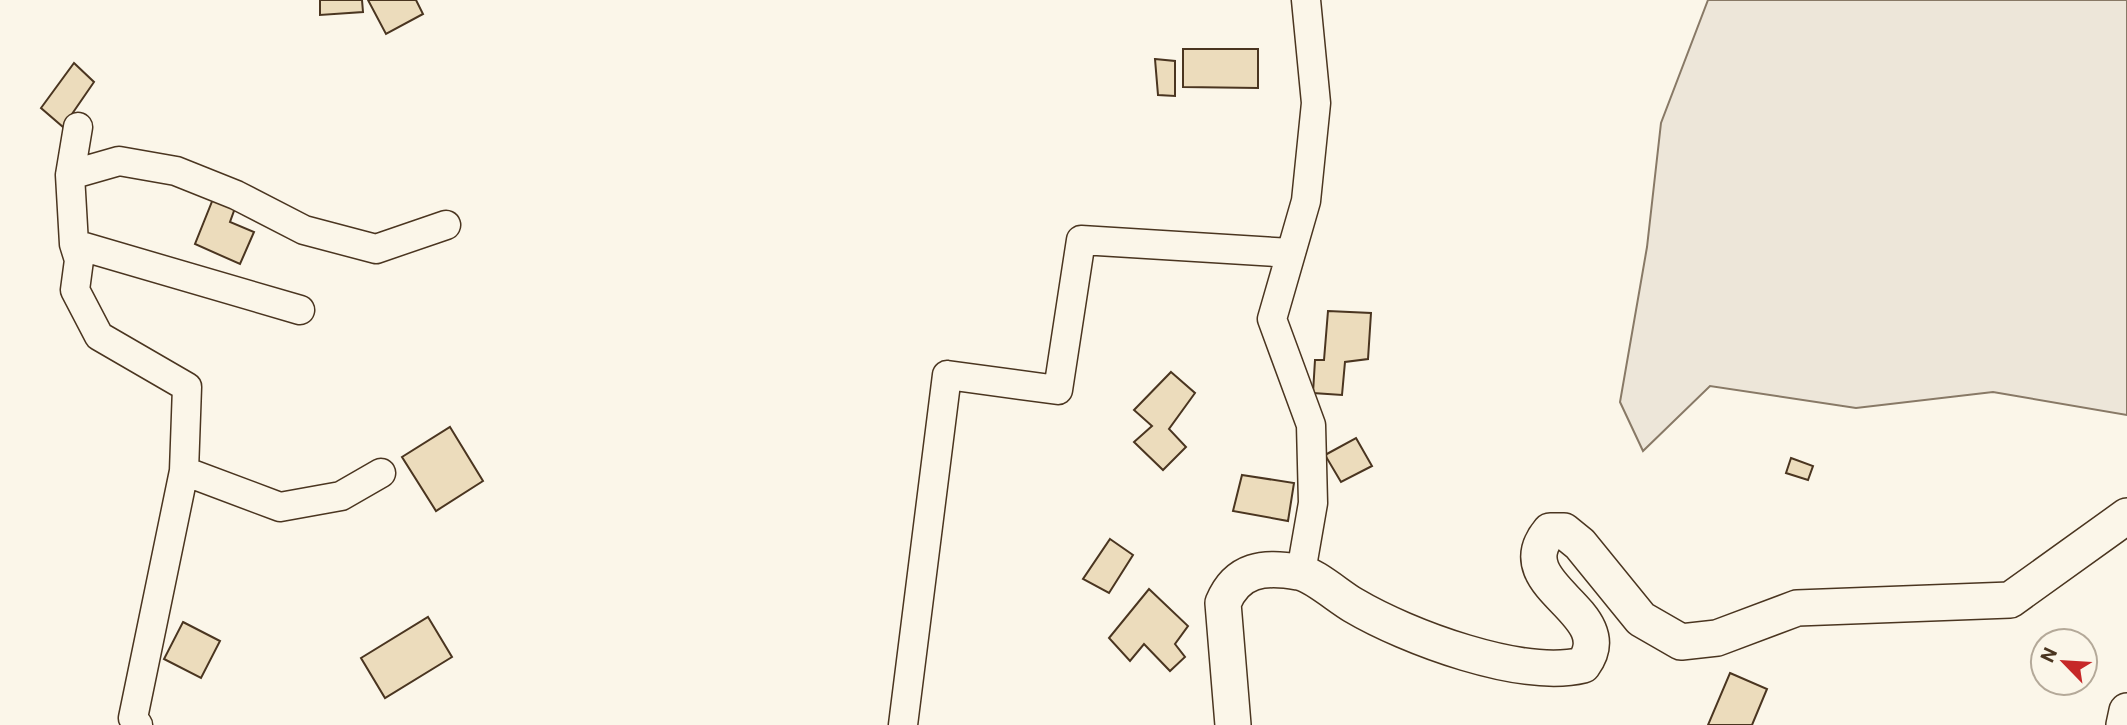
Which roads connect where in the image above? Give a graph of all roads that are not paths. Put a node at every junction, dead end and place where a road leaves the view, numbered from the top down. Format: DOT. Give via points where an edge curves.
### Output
graph roads {
  1 [pos="1306,0"];
  2 [pos="78,127"];
  3 [pos="70,175"];
  4 [pos="446,225"];
  5 [pos="74,244"];
  6 [pos="1290,253"];
  7 [pos="300,310"];
  8 [pos="184,471"];
  9 [pos="381,473"];
  10 [pos="2127,516"];
  11 [pos="1301,572"];
  12 [pos="2127,711"];
  13 [pos="138,725"];
  14 [pos="903,725"];
  15 [pos="1233,725"];
  16 [pos="2124,725"];
  1 -- 6 [label="street" via="1316,103 1306,201"];
  2 -- 3 [label="street"];
  3 -- 4 [label="street" via="120,161 176,171 304,230 376,249"];
  3 -- 5 [label="street"];
  5 -- 7 [label="street"];
  5 -- 8 [label="street" via="79,260 75,290 99,336 187,387"];
  6 -- 11 [label="street" via="1272,319 1311,425 1313,503"];
  6 -- 14 [label="street" via="1081,240 1058,390 947,375"];
  8 -- 9 [label="street" via="280,507 341,496"];
  8 -- 13 [label="street" via="132,719"];
  10 -- 11 [label="street" via="2010,600 1797,608 1717,638 1681,642 1641,619 1580,544 1564,531 1550,531 1542,540 1539,564 1544,578 1591,629 1592,648 1583,666 1561,671 1422,639 1355,606"];
  11 -- 15 [label="street" via="1254,572 1230,585 1223,603"];
  12 -- 16 [label="street"];
}
